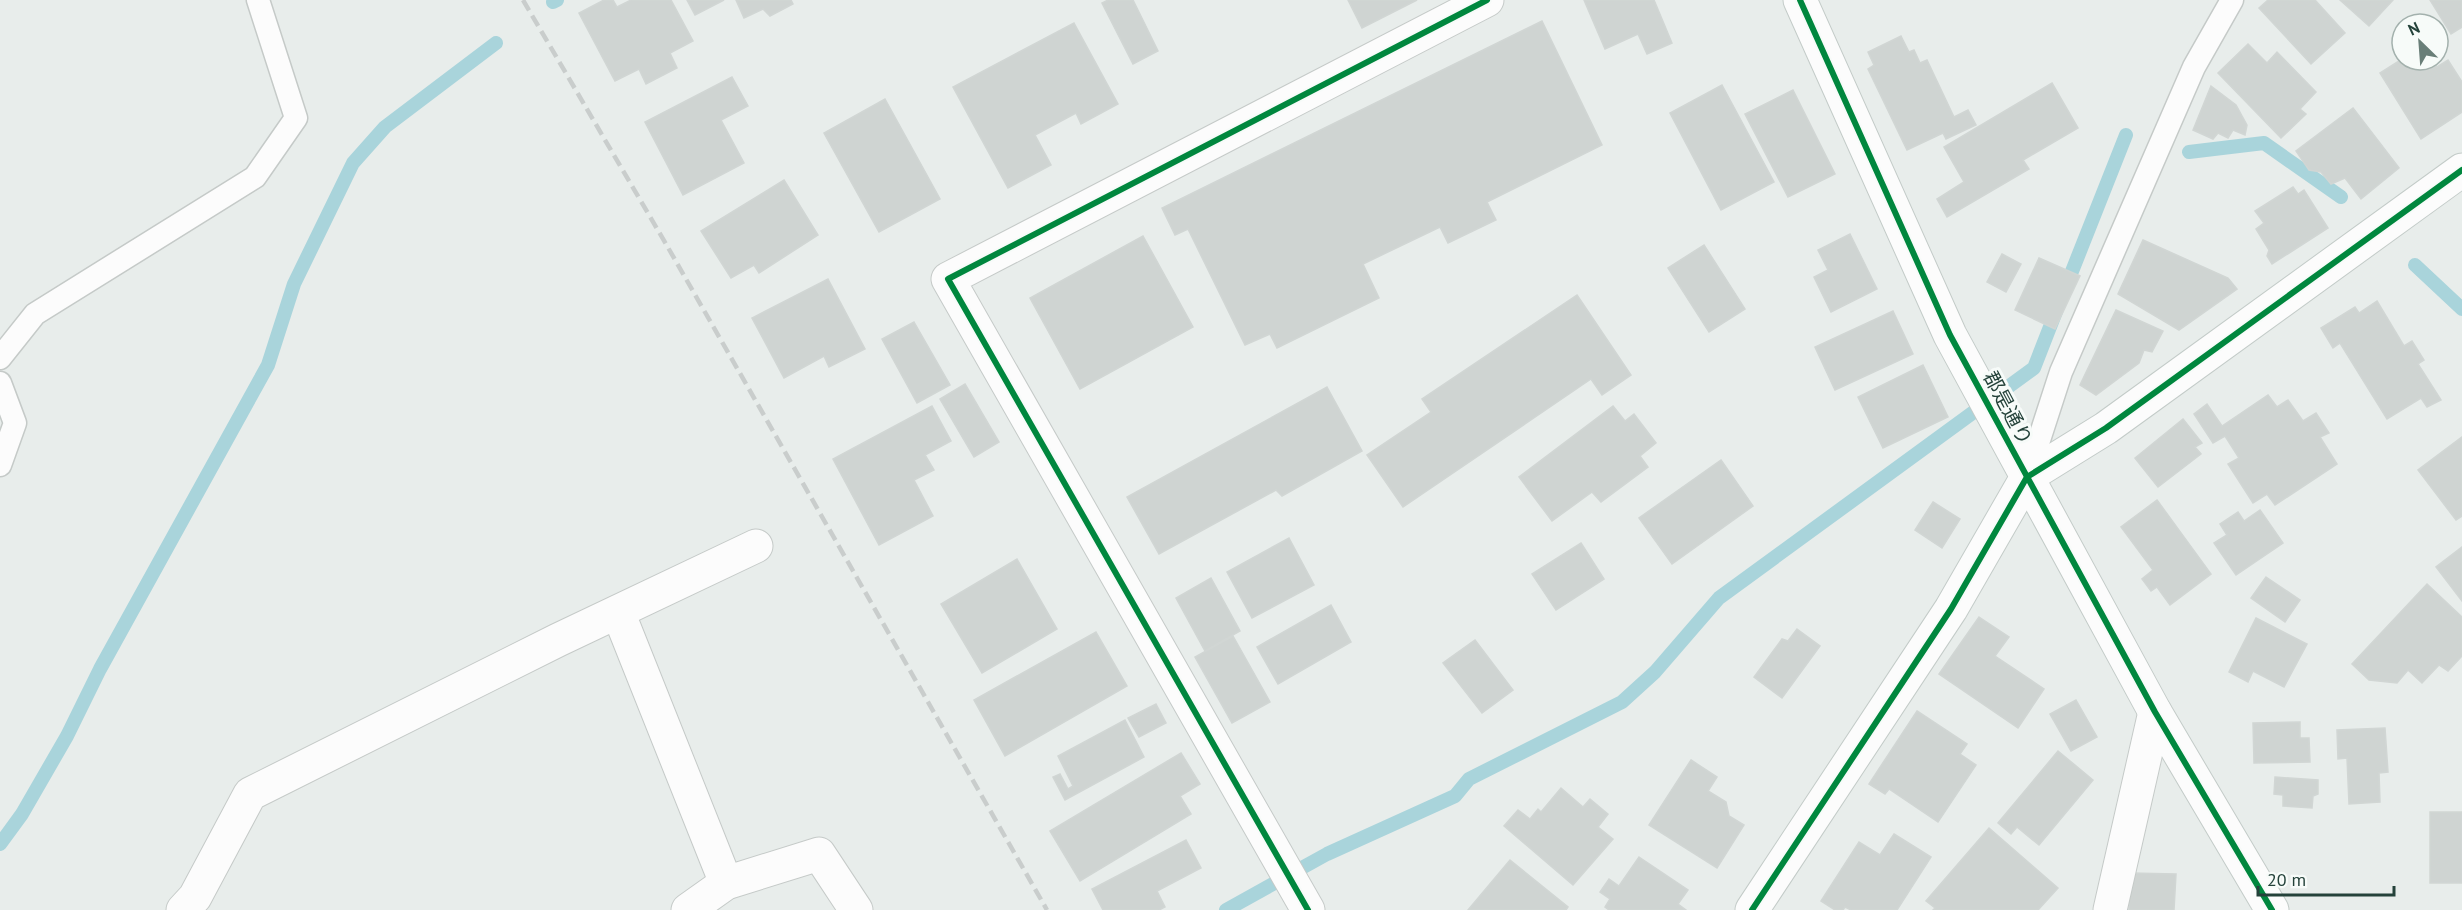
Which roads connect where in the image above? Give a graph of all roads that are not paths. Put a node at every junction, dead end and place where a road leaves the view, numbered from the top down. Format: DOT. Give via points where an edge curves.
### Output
graph roads {
  1 [pos="258,0"];
  2 [pos="1487,0"];
  3 [pos="1800,0"];
  4 [pos="2232,0"];
  5 [pos="2462,170"];
  6 [pos="0,358"];
  7 [pos="0,383"];
  8 [pos="0,465"];
  9 [pos="2027,477"];
  10 [pos="756,546"];
  11 [pos="618,612"];
  12 [pos="2155,712"];
  13 [pos="726,883"];
  14 [pos="183,910"];
  15 [pos="688,910"];
  16 [pos="856,910"];
  17 [pos="1308,910"];
  18 [pos="1752,910"];
  19 [pos="2110,910"];
  20 [pos="2272,910"];
  1 -- 6 [label="lane" via="296,117 255,177 35,314"];
  2 -- 17 [label="street" via="948,279"];
  3 -- 9 [label="street, 郡是通り" via="1950,334"];
  4 -- 9 [label="lane" via="2194,67 2066,361"];
  5 -- 9 [label="street" via="2106,428"];
  7 -- 8 [label="lane" via="15,423"];
  9 -- 12 [label="street, 郡是通り"];
  9 -- 18 [label="street" via="1951,609"];
  10 -- 11 [label="street"];
  11 -- 13 [label="street"];
  11 -- 14 [label="street" via="250,794 195,897"];
  12 -- 19 [label="street"];
  12 -- 20 [label="street, 郡是通り"];
  13 -- 15 [label="street"];
  13 -- 16 [label="street" via="819,854"];
}
